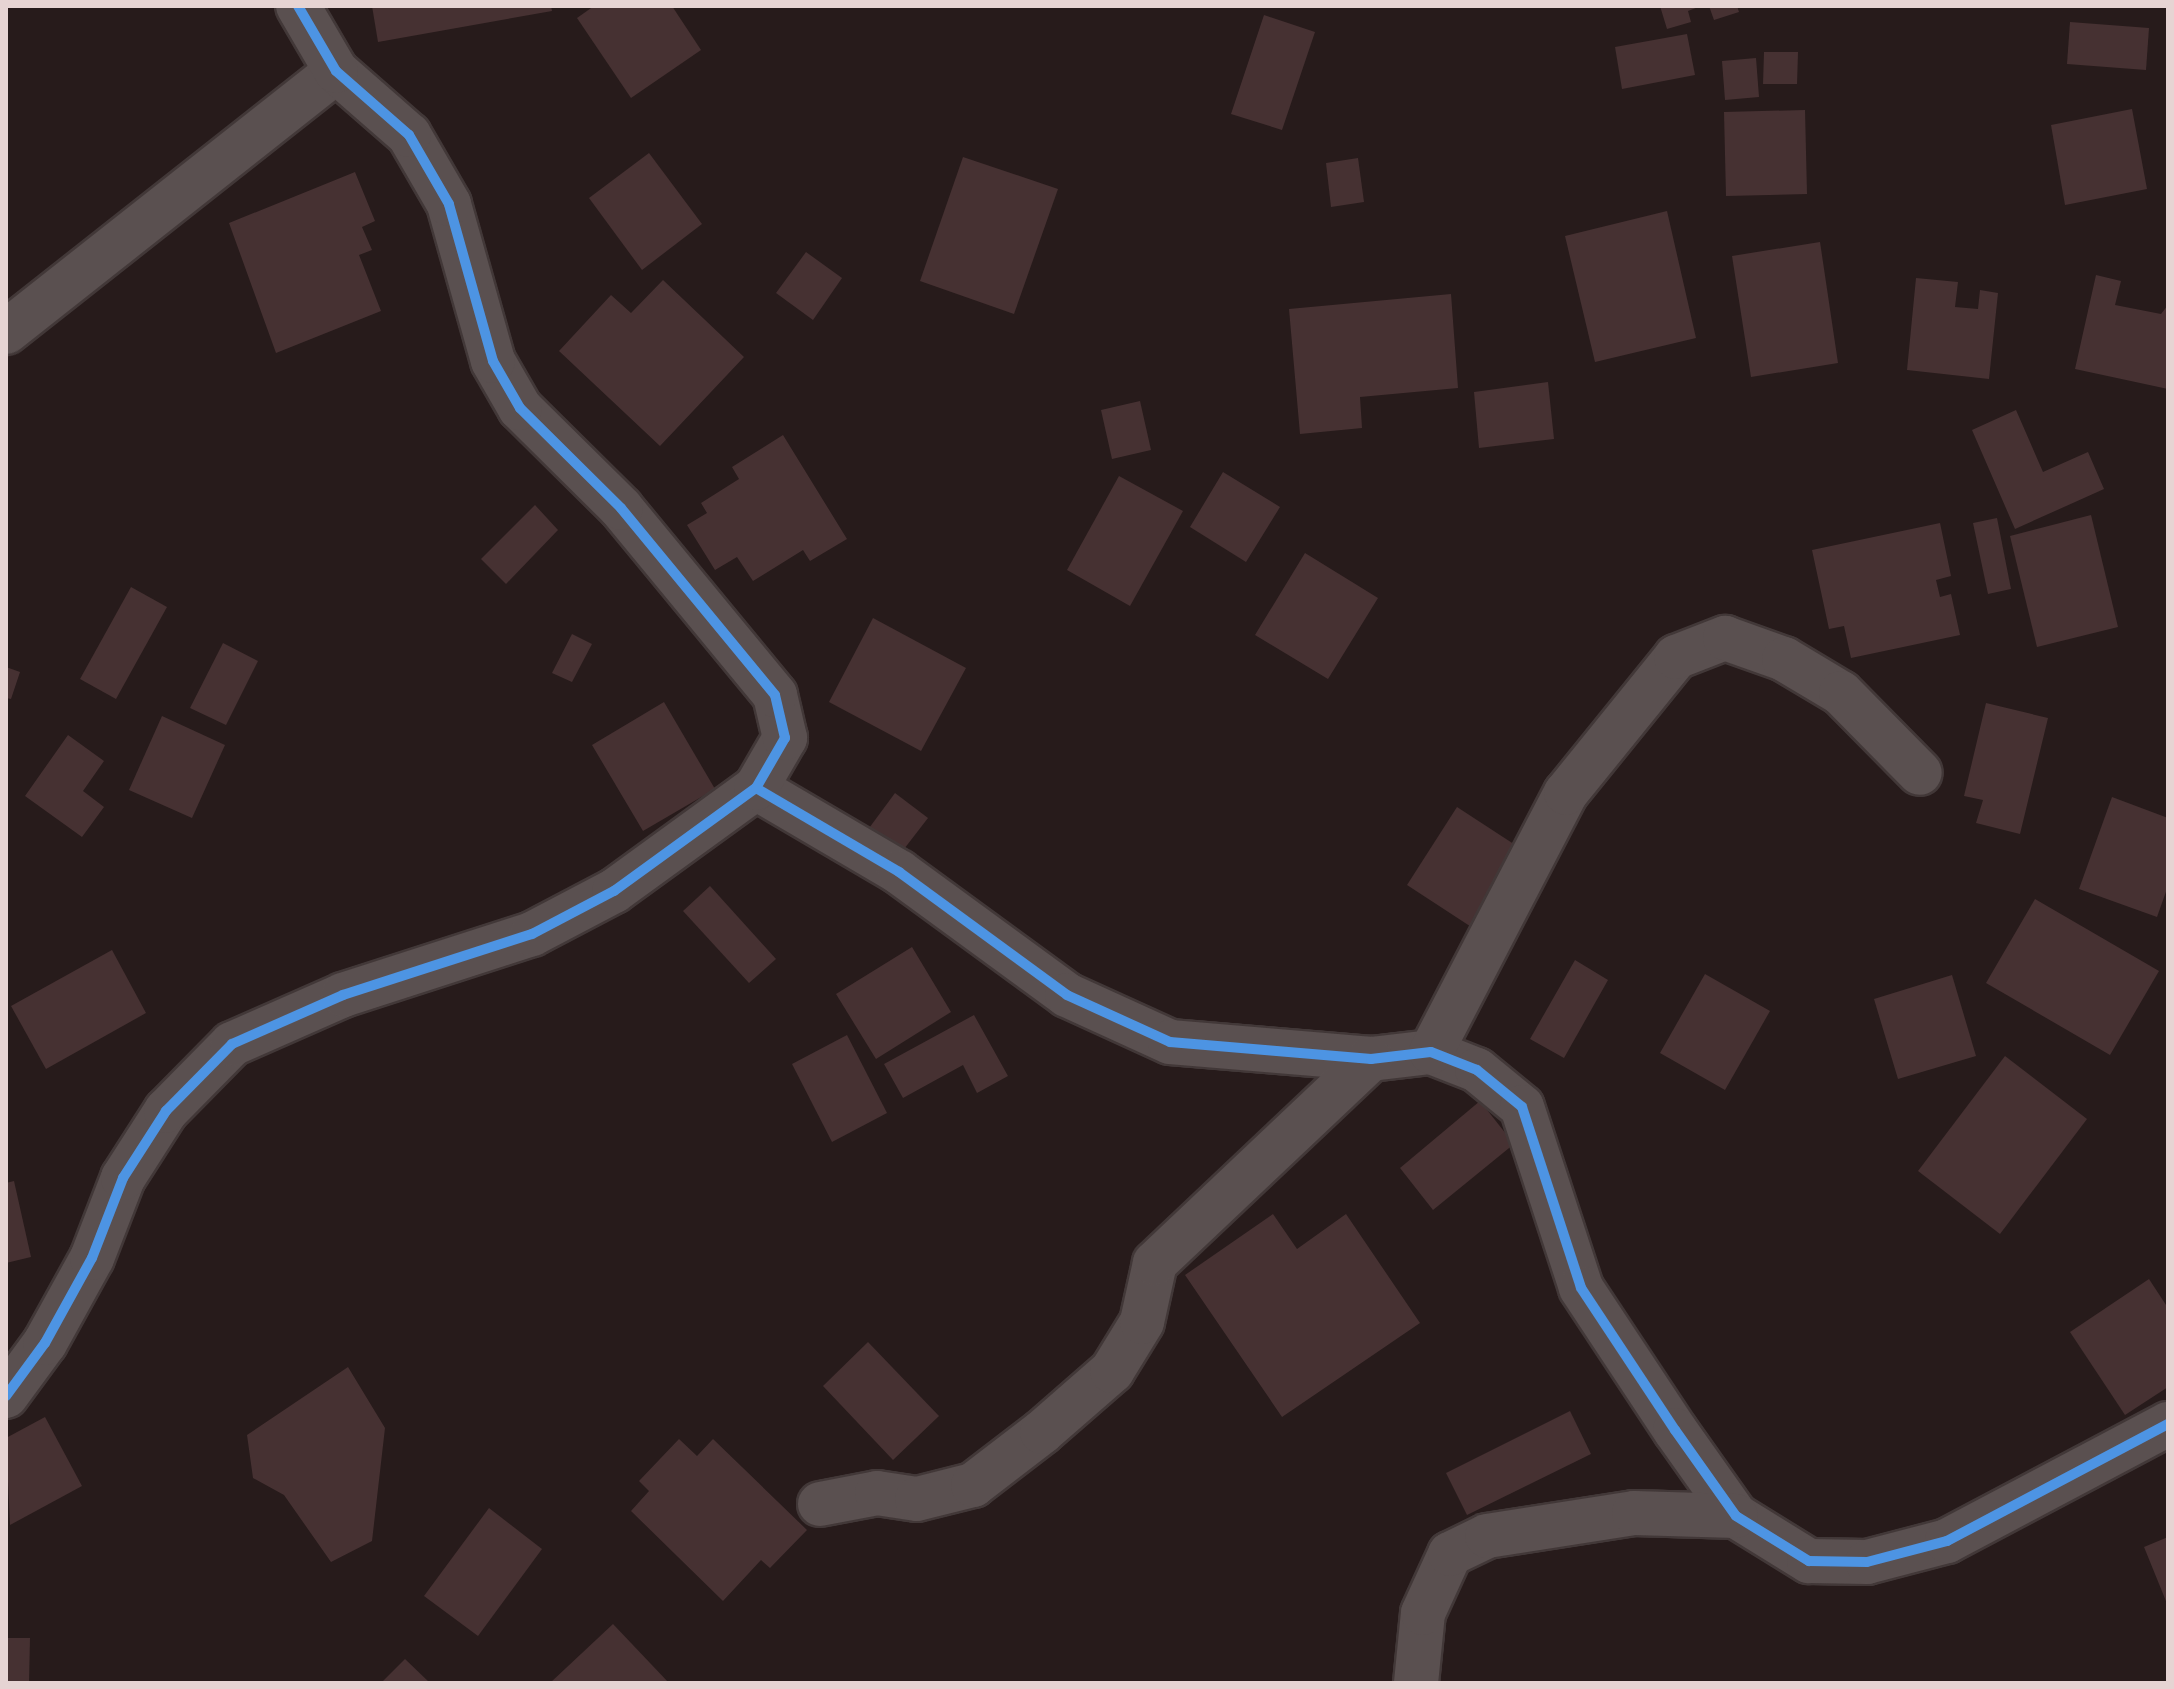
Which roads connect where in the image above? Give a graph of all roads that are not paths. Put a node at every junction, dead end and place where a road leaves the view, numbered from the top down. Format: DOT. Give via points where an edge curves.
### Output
graph roads {
  1 [pos="298,6"];
  2 [pos="336,71"];
  3 [pos="6,332"];
  4 [pos="1920,773"];
  5 [pos="756,788"];
  6 [pos="1431,1052"];
  7 [pos="1371,1059"];
  8 [pos="6,1396"];
  9 [pos="2168,1424"];
  10 [pos="820,1504"];
  11 [pos="1736,1516"];
  12 [pos="1416,1683"];
  1 -- 2 [label="street"];
  2 -- 3 [label="street"];
  2 -- 5 [label="street" via="409,135 449,204 493,361 520,408 621,508 775,695 785,738"];
  4 -- 6 [label="street" via="1841,693 1784,659 1725,638 1676,657 1566,793"];
  5 -- 7 [label="street" via="899,872 1067,995 1170,1042"];
  5 -- 8 [label="street" via="614,891 532,934 343,995 232,1044 149,1138 79,1283"];
  6 -- 7 [label="street"];
  6 -- 11 [label="street" via="1477,1070 1522,1107 1581,1288"];
  7 -- 10 [label="street" via="1155,1263 1142,1322 1112,1371 1042,1432 973,1485 917,1499 877,1493"];
  9 -- 11 [label="street" via="1947,1541 1867,1562 1809,1561"];
  11 -- 12 [label="street" via="1634,1513 1487,1536 1450,1554 1423,1613"];
}
